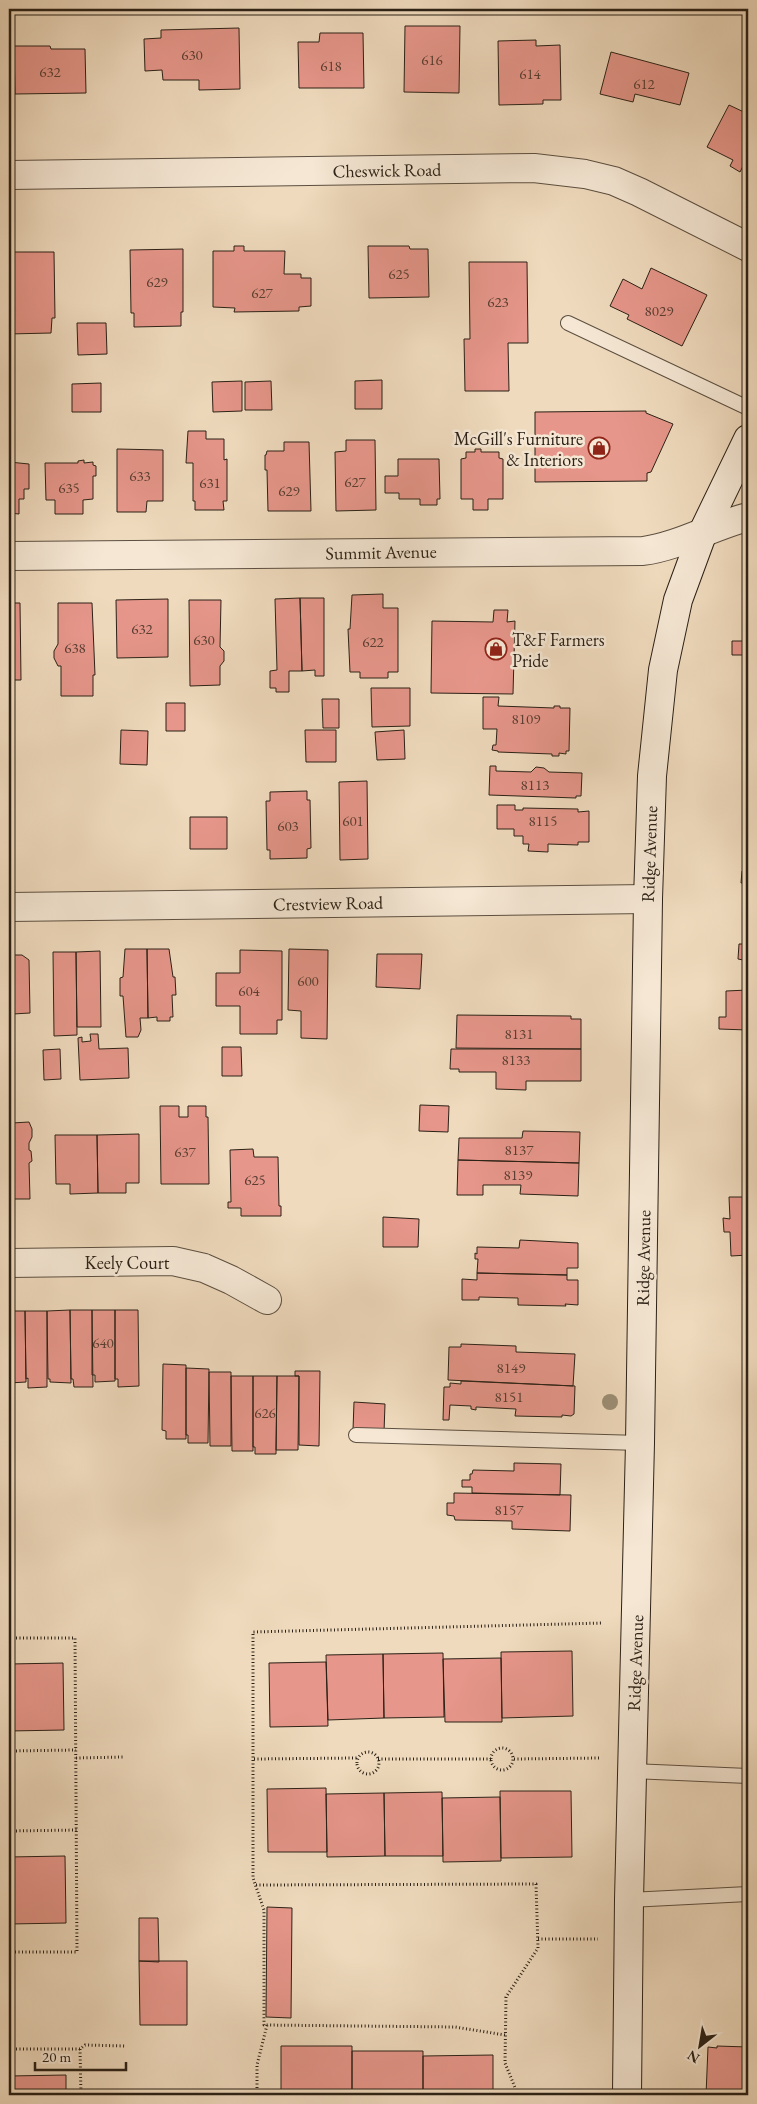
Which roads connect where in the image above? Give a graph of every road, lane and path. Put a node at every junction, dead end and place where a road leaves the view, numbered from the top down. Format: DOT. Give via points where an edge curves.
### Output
graph roads {
  1 [pos="9,175"];
  2 [pos="748,247"];
  3 [pos="568,324"];
  4 [pos="748,408"];
  5 [pos="748,439"];
  6 [pos="748,517"];
  7 [pos="703,532"];
  8 [pos="9,556"];
  9 [pos="648,899"];
  10 [pos="9,907"];
  11 [pos="9,1263"];
  12 [pos="267,1300"];
  13 [pos="356,1435"];
  14 [pos="640,1443"];
  15 [pos="603,1623"];
  16 [pos="9,1638"];
  17 [pos="76,1750"];
  18 [pos="9,1751"];
  19 [pos="123,1757"];
  20 [pos="76,1758"];
  21 [pos="357,1758"];
  22 [pos="601,1758"];
  23 [pos="254,1759"];
  24 [pos="378,1759"];
  25 [pos="514,1759"];
  26 [pos="490,1760"];
  27 [pos="632,1771"];
  28 [pos="748,1776"];
  29 [pos="77,1830"];
  30 [pos="9,1831"];
  31 [pos="256,1885"];
  32 [pos="748,1894"];
  33 [pos="629,1900"];
  34 [pos="538,1939"];
  35 [pos="598,1939"];
  36 [pos="9,1952"];
  37 [pos="267,2025"];
  38 [pos="505,2035"];
  39 [pos="125,2046"];
  40 [pos="9,2049"];
  41 [pos="80,2049"];
  42 [pos="81,2095"];
  43 [pos="257,2095"];
  44 [pos="518,2095"];
  45 [pos="626,2095"];
  1 -- 2 [label="street, Cheswick Road" via="558,170 614,181"];
  3 -- 4 [label="lane"];
  5 -- 7 [label="street, Ridge Avenue"];
  6 -- 7 [label="street, Summit Avenue"];
  7 -- 8 [label="street, Summit Avenue" via="663,548 644,551"];
  7 -- 9 [label="street, Ridge Avenue" via="678,600 663,670 652,776"];
  9 -- 10 [label="street, Crestview Road"];
  9 -- 14 [label="street, Ridge Avenue"];
  11 -- 12 [label="street, Keely Court" via="173,1261 204,1268"];
  13 -- 14 [label="lane"];
  14 -- 27 [label="street, Ridge Avenue"];
  15 -- 23 [label="path" via="254,1632"];
  16 -- 17 [label="path" via="75,1638"];
  17 -- 18 [label="path"];
  17 -- 20 [label="path"];
  19 -- 20 [label="path"];
  20 -- 29 [label="path"];
  21 -- 23 [label="path"];
  21 -- 24 [label="path" via="368,1751"];
  21 -- 24 [label="path" via="357,1766 367,1774 374,1772"];
  22 -- 25 [label="path"];
  23 -- 31 [label="path" via="253,1878"];
  24 -- 26 [label="path"];
  25 -- 26 [label="path" via="506,1771 493,1766"];
  25 -- 26 [label="path" via="512,1752 498,1748"];
  27 -- 28 [label="lane"];
  27 -- 33 [label="street, Ridge Avenue"];
  29 -- 30 [label="path"];
  29 -- 36 [label="path" via="78,1952"];
  31 -- 34 [label="path" via="536,1884"];
  31 -- 37 [label="path" via="264,1910 264,2025"];
  32 -- 33 [label="lane"];
  33 -- 45 [label="street, Ridge Avenue"];
  34 -- 35 [label="path"];
  34 -- 38 [label="path" via="538,1948 506,1997"];
  37 -- 38 [label="path" via="455,2027"];
  37 -- 43 [label="path" via="257,2065"];
  38 -- 44 [label="path" via="506,2063"];
  39 -- 41 [label="path" via="85,2045"];
  40 -- 41 [label="path"];
  41 -- 42 [label="path"];
}
